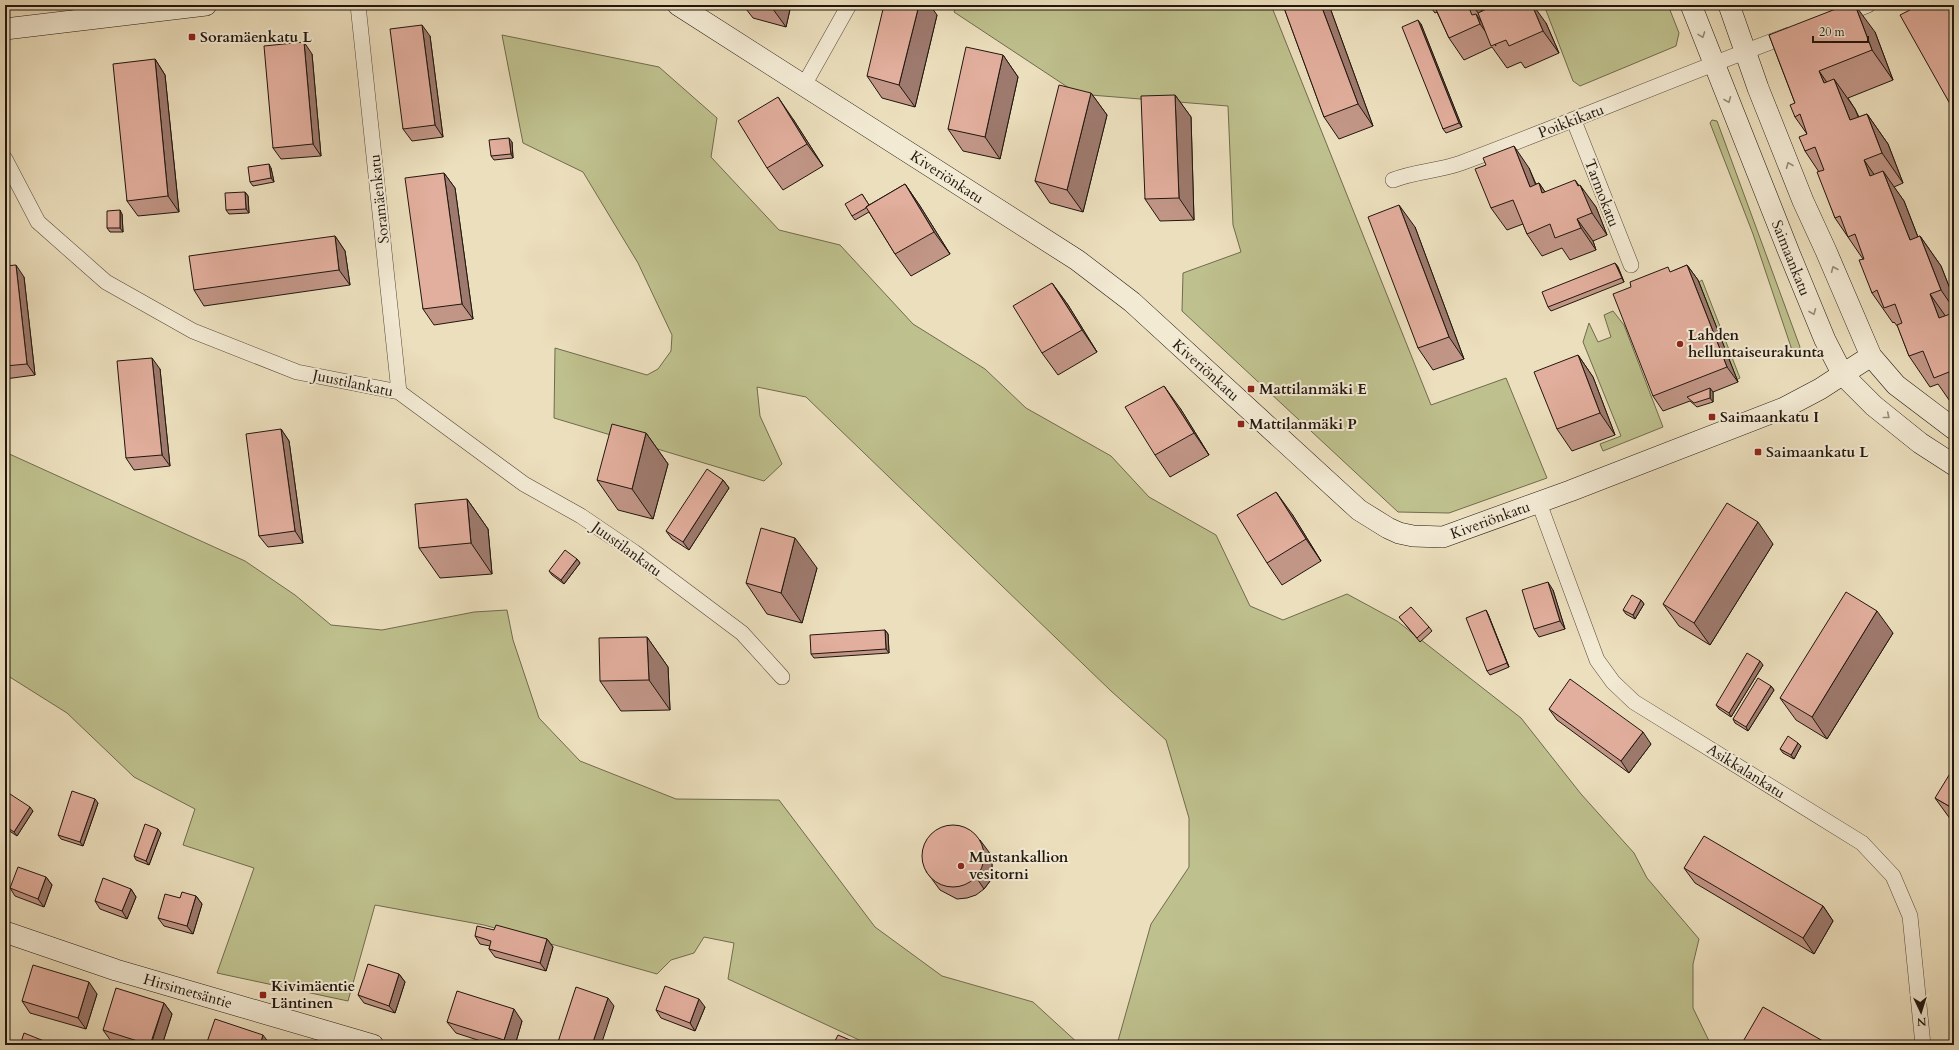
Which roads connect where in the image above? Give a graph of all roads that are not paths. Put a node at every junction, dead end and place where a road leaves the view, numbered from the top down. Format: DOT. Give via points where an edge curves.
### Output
graph roads {
  1 [pos="206,5"];
  2 [pos="358,5"];
  3 [pos="678,5"];
  4 [pos="849,5"];
  5 [pos="1691,5"];
  6 [pos="1729,5"];
  7 [pos="1868,5"];
  8 [pos="1826,21"];
  9 [pos="5,29"];
  10 [pos="1806,29"];
  11 [pos="1746,51"];
  12 [pos="1714,64"];
  13 [pos="804,86"];
  14 [pos="1574,121"];
  15 [pos="5,160"];
  16 [pos="1393,180"];
  17 [pos="1630,265"];
  18 [pos="1871,356"];
  19 [pos="1843,375"];
  20 [pos="399,392"];
  21 [pos="1954,429"];
  22 [pos="1954,465"];
  23 [pos="1538,502"];
  24 [pos="782,677"];
  25 [pos="5,932"];
  26 [pos="373,1045"];
  27 [pos="1923,1045"];
  1 -- 9 [label="street"];
  2 -- 20 [label="street, Soramäenkatu"];
  3 -- 13 [label="street, Kiveriönkatu"];
  4 -- 13 [label="street"];
  5 -- 12 [label="street, Saimaankatu, one-way"];
  6 -- 11 [label="street"];
  7 -- 8 [label="street"];
  10 -- 11 [label="street, Poikkikatu"];
  11 -- 12 [label="street, Poikkikatu"];
  18 -- 11 [label="street, one-way" via="1803,201"];
  12 -- 14 [label="street, Poikkikatu"];
  12 -- 19 [label="street, Saimaankatu, one-way" via="1825,340"];
  13 -- 23 [label="street, Kiveriönkatu" via="1077,260 1132,302 1359,510 1388,528 1413,536 1443,537"];
  14 -- 16 [label="street, Poikkikatu" via="1451,167 1408,174"];
  14 -- 17 [label="street, Tarmokatu"];
  15 -- 20 [label="street, Juustilankatu" via="38,222 106,282 193,331 297,372"];
  18 -- 19 [label="street, Kiveriönkatu"];
  18 -- 21 [label="street" via="1896,385"];
  19 -- 22 [label="street, Saimaankatu, one-way" via="1874,406 1920,443"];
  19 -- 23 [label="street, Kiveriönkatu" via="1784,408"];
  20 -- 24 [label="street, Juustilankatu" via="524,484 581,516 634,552 742,633"];
  23 -- 27 [label="street, Asikkalankatu" via="1597,660 1613,682 1634,702 1862,843 1893,876 1910,916"];
  25 -- 26 [label="street, Hirsimetsäntie" via="116,970"];
}
